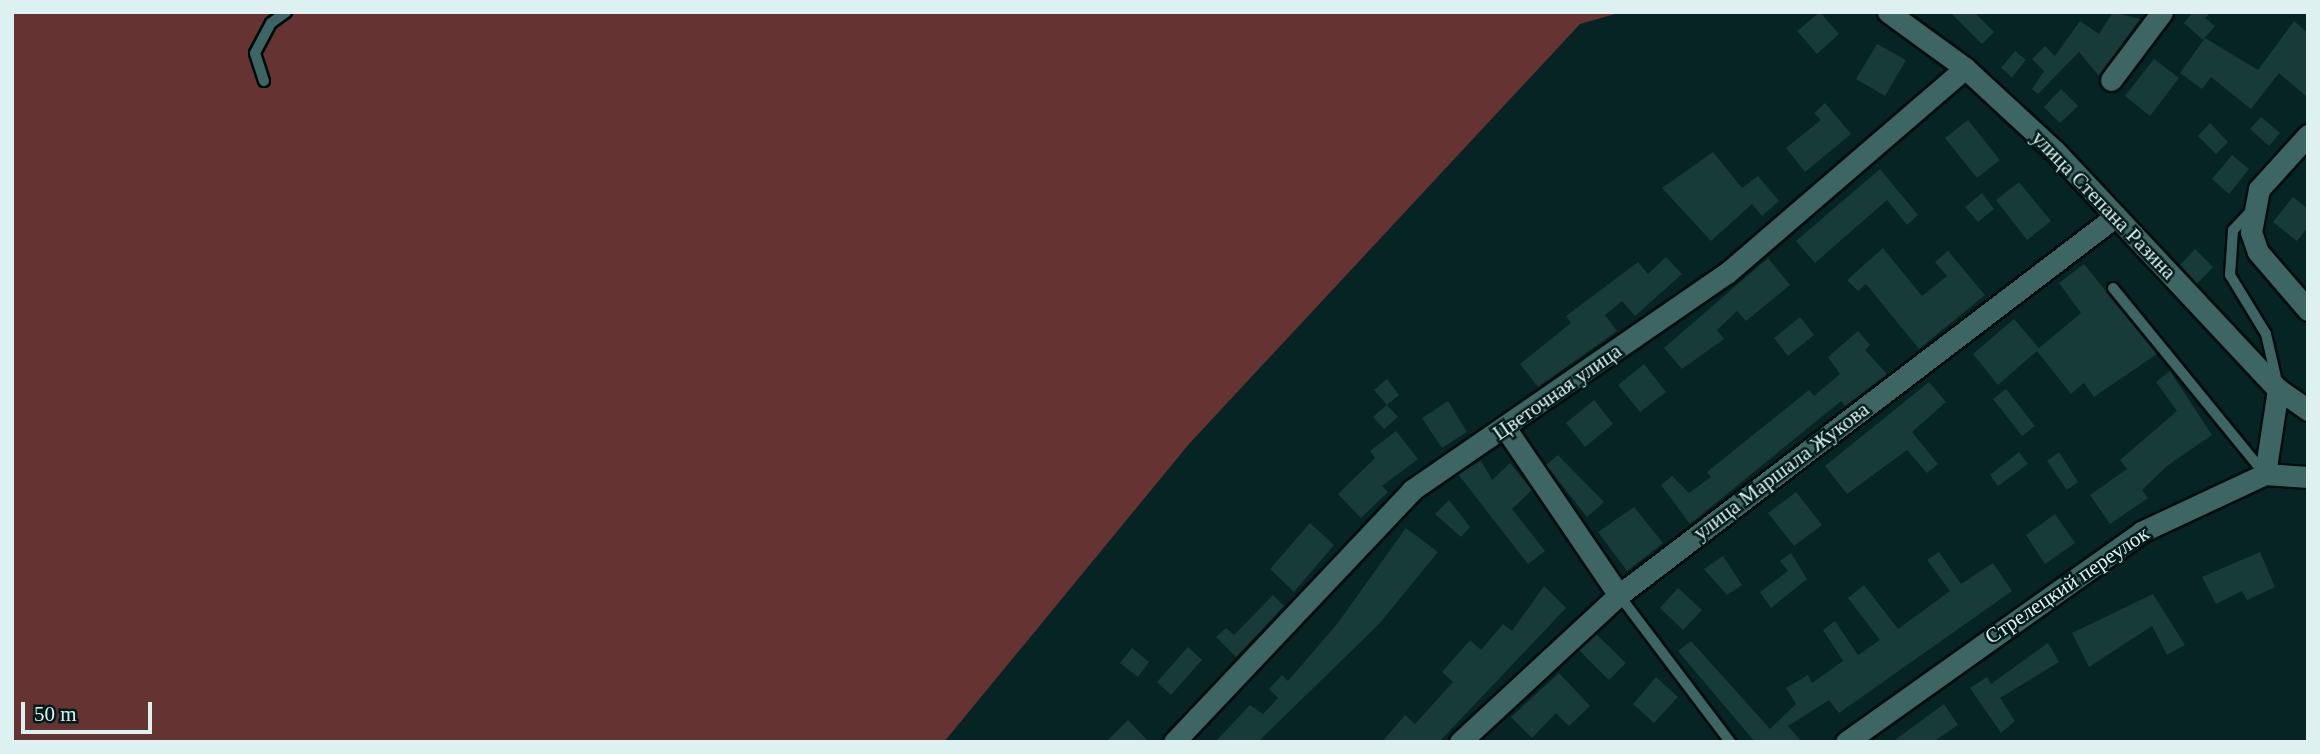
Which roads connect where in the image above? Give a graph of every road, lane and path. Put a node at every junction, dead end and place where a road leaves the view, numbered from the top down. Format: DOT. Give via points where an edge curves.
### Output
graph roads {
  1 [pos="286,12"];
  2 [pos="2162,12"];
  3 [pos="1895,14"];
  4 [pos="1965,68"];
  5 [pos="264,80"];
  6 [pos="2111,80"];
  7 [pos="2308,135"];
  8 [pos="2252,209"];
  9 [pos="2116,216"];
  10 [pos="2113,288"];
  11 [pos="2308,310"];
  12 [pos="2278,389"];
  13 [pos="2308,410"];
  14 [pos="1506,429"];
  15 [pos="2265,474"];
  16 [pos="2308,477"];
  17 [pos="1619,595"];
  18 [pos="1174,742"];
  19 [pos="1460,742"];
  20 [pos="1730,742"];
  21 [pos="1846,742"];
  1 -- 5 [label="lane" via="271,23 255,53"];
  2 -- 6 [label="street"];
  3 -- 4 [label="street, улица Степана Разина"];
  4 -- 9 [label="street, улица Степана Разина"];
  4 -- 14 [label="street, Цветочная улица" via="1727,273"];
  7 -- 8 [label="street" via="2259,189"];
  8 -- 11 [label="street" via="2258,252"];
  8 -- 12 [label="lane" via="2233,230 2230,275 2276,356"];
  9 -- 12 [label="street, улица Степана Разина"];
  9 -- 17 [label="street, улица Маршала Жукова"];
  10 -- 15 [label="lane"];
  12 -- 13 [label="street, улица Степана Разина"];
  12 -- 15 [label="street"];
  14 -- 17 [label="street"];
  14 -- 18 [label="street, Цветочная улица" via="1412,490"];
  15 -- 16 [label="street, Стрелецкий переулок"];
  15 -- 21 [label="street, Стрелецкий переулок" via="2141,532"];
  17 -- 19 [label="street, улица Маршала Жукова"];
  17 -- 20 [label="lane"];
}
